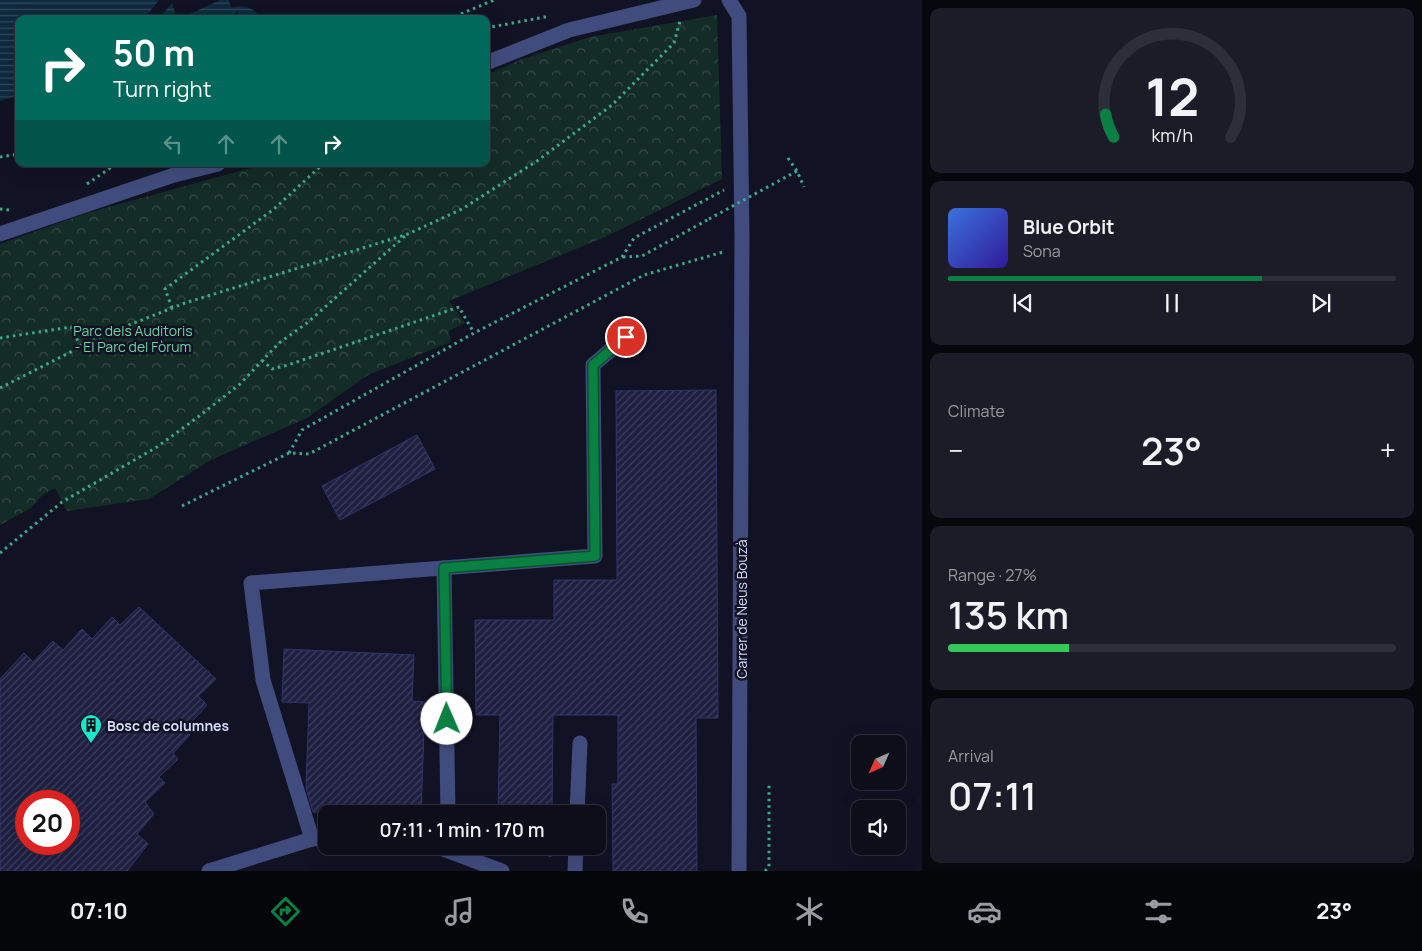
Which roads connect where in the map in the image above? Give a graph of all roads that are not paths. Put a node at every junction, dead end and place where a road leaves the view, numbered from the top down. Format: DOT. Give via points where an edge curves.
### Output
graph roads {
  1 [pos="729,0"];
  2 [pos="690,1"];
  3 [pos="490,61"];
  4 [pos="206,167"];
  5 [pos="0,234"];
  6 [pos="626,337"];
  7 [pos="444,568"];
  8 [pos="580,743"];
  9 [pos="448,805"];
  10 [pos="577,805"];
  11 [pos="318,836"];
  12 [pos="318,839"];
  13 [pos="462,855"];
  14 [pos="576,855"];
  15 [pos="209,871"];
  16 [pos="502,871"];
  17 [pos="575,871"];
  18 [pos="739,871"];
  1 -- 18 [label="street, Carrer de Neus Bouzà" via="739,16"];
  2 -- 3 [label="street" via="569,30"];
  4 -- 5 [label="street"];
  6 -- 7 [label="street" via="593,365 595,556"];
  7 -- 9 [label="street"];
  7 -- 11 [label="street" via="251,583 263,680"];
  8 -- 10 [label="street"];
  12 -- 15 [label="street"];
  13 -- 16 [label="street"];
  14 -- 17 [label="street"];
}
